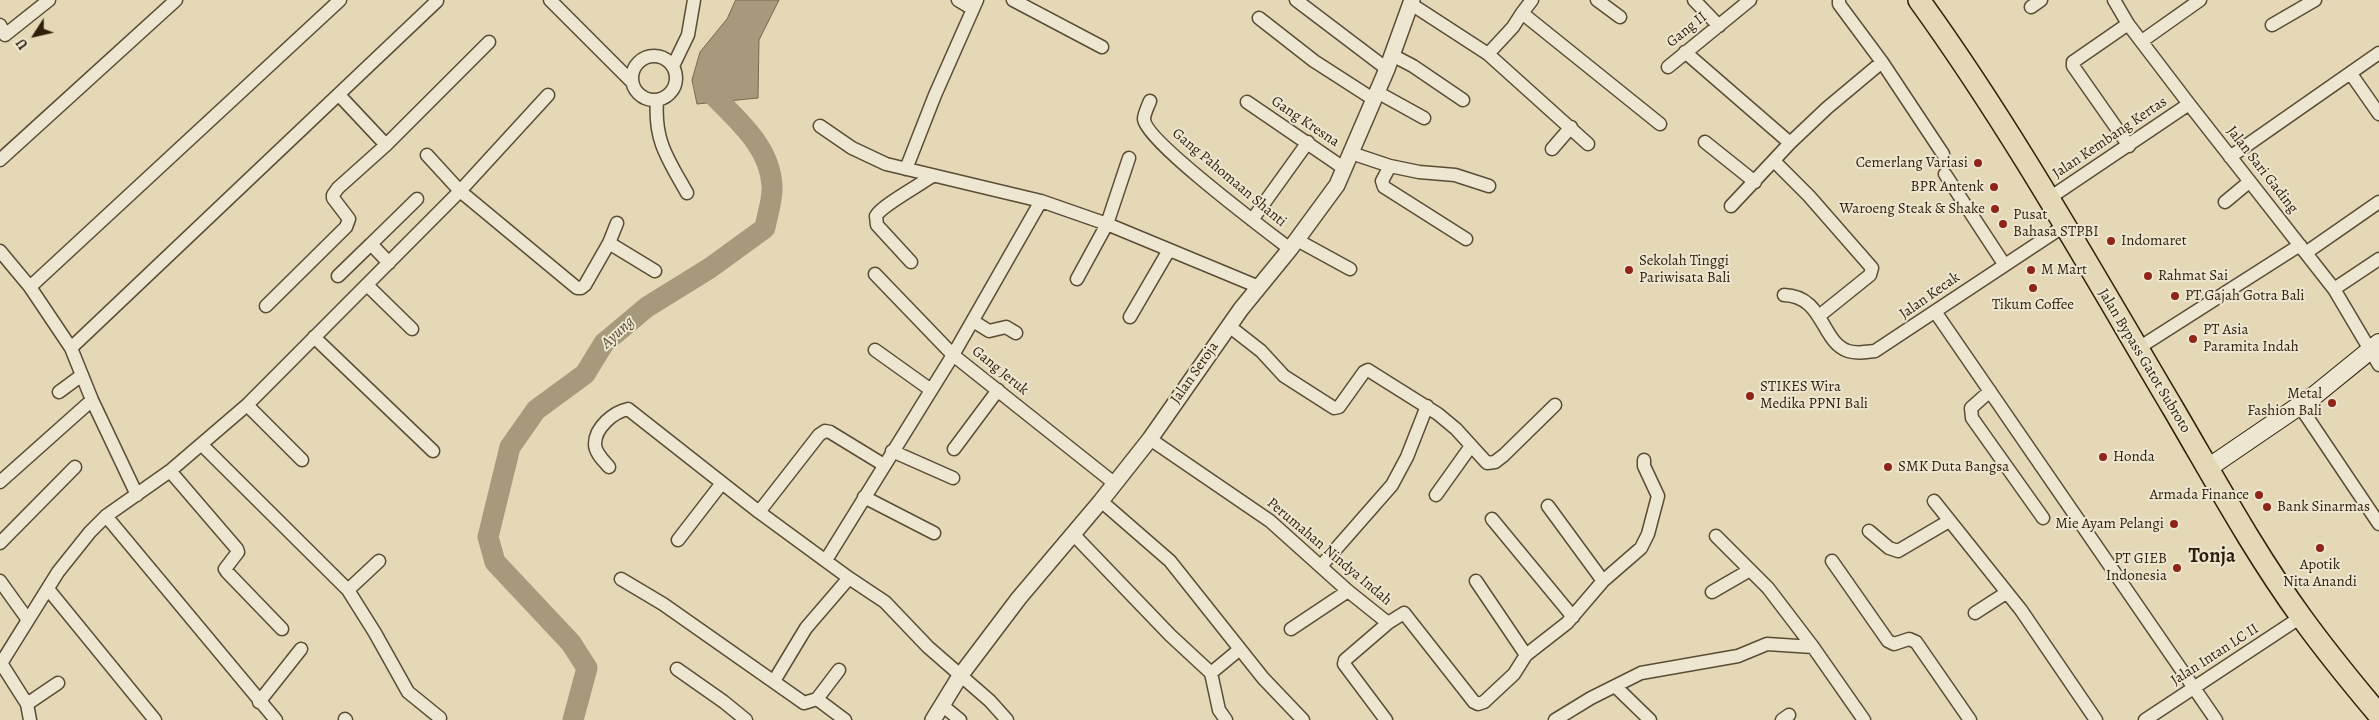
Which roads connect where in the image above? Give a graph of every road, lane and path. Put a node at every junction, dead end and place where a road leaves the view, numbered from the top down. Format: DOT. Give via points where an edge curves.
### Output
graph roads {
  1 [pos="176,0"];
  2 [pos="340,0"];
  3 [pos="550,0"];
  4 [pos="564,0"];
  5 [pos="694,0"];
  6 [pos="958,0"];
  7 [pos="1013,0"];
  8 [pos="1296,0"];
  9 [pos="1532,0"];
  10 [pos="1597,0"];
  11 [pos="1694,0"];
  12 [pos="1750,0"];
  13 [pos="1919,0"];
  14 [pos="2114,0"];
  15 [pos="2200,0"];
  16 [pos="2315,0"];
  17 [pos="47,1"];
  18 [pos="437,1"];
  19 [pos="1839,1"];
  20 [pos="1412,2"];
  21 [pos="975,5"];
  22 [pos="1522,13"];
  23 [pos="1620,17"];
  24 [pos="1259,18"];
  25 [pos="568,19"];
  26 [pos="2128,24"];
  27 [pos="1719,26"];
  28 [pos="2272,26"];
  29 [pos="2,33"];
  30 [pos="2142,41"];
  31 [pos="489,42"];
  32 [pos="1102,48"];
  33 [pos="1686,52"];
  34 [pos="2379,53"];
  35 [pos="1488,54"];
  36 [pos="1389,62"];
  37 [pos="1882,62"];
  38 [pos="673,66"];
  39 [pos="1668,67"];
  40 [pos="2351,74"];
  41 [pos="632,82"];
  42 [pos="548,95"];
  43 [pos="340,96"];
  44 [pos="1375,96"];
  45 [pos="1464,100"];
  46 [pos="657,101"];
  47 [pos="1150,101"];
  48 [pos="1247,102"];
  49 [pos="2189,104"];
  50 [pos="2379,114"];
  51 [pos="1424,118"];
  52 [pos="1660,124"];
  53 [pos="820,126"];
  54 [pos="1571,127"];
  55 [pos="1308,142"];
  56 [pos="1705,142"];
  57 [pos="1790,143"];
  58 [pos="1588,144"];
  59 [pos="386,145"];
  60 [pos="2129,146"];
  61 [pos="1552,149"];
  62 [pos="1351,153"];
  63 [pos="1944,154"];
  64 [pos="427,155"];
  65 [pos="2230,157"];
  66 [pos="1129,158"];
  67 [pos="0,160"];
  68 [pos="1774,161"];
  69 [pos="1390,166"];
  70 [pos="906,168"];
  71 [pos="1345,168"];
  72 [pos="1945,174"];
  73 [pos="932,176"];
  74 [pos="1755,182"];
  75 [pos="2249,182"];
  76 [pos="1489,186"];
  77 [pos="460,192"];
  78 [pos="687,193"];
  79 [pos="2054,195"];
  80 [pos="417,199"];
  81 [pos="1041,202"];
  82 [pos="2225,202"];
  83 [pos="2379,202"];
  84 [pos="1730,206"];
  85 [pos="1252,220"];
  86 [pos="617,223"];
  87 [pos="1107,224"];
  88 [pos="2064,226"];
  89 [pos="1466,239"];
  90 [pos="371,244"];
  91 [pos="609,244"];
  92 [pos="1293,244"];
  93 [pos="2303,249"];
  94 [pos="1169,250"];
  95 [pos="0,251"];
  96 [pos="2379,259"];
  97 [pos="911,262"];
  98 [pos="389,263"];
  99 [pos="2004,264"];
  100 [pos="1350,269"];
  101 [pos="656,271"];
  102 [pos="875,274"];
  103 [pos="338,276"];
  104 [pos="1077,279"];
  105 [pos="366,285"];
  106 [pos="30,287"];
  107 [pos="1259,287"];
  108 [pos="2334,289"];
  109 [pos="1784,295"];
  110 [pos="266,306"];
  111 [pos="1936,313"];
  112 [pos="1819,316"];
  113 [pos="1130,317"];
  114 [pos="973,321"];
  115 [pos="1229,326"];
  116 [pos="412,329"];
  117 [pos="1016,333"];
  118 [pos="314,337"];
  119 [pos="72,348"];
  120 [pos="2137,349"];
  121 [pos="875,350"];
  122 [pos="2376,352"];
  123 [pos="953,355"];
  124 [pos="82,375"];
  125 [pos="931,390"];
  126 [pos="998,390"];
  127 [pos="1990,391"];
  128 [pos="59,392"];
  129 [pos="92,400"];
  130 [pos="248,405"];
  131 [pos="1555,405"];
  132 [pos="2299,405"];
  133 [pos="1427,406"];
  134 [pos="1150,439"];
  135 [pos="202,445"];
  136 [pos="1471,446"];
  137 [pos="954,449"];
  138 [pos="433,451"];
  139 [pos="892,451"];
  140 [pos="302,460"];
  141 [pos="1644,460"];
  142 [pos="884,465"];
  143 [pos="2213,465"];
  144 [pos="75,467"];
  145 [pos="609,467"];
  146 [pos="170,471"];
  147 [pos="953,478"];
  148 [pos="0,482"];
  149 [pos="722,482"];
  150 [pos="1114,483"];
  151 [pos="1436,495"];
  152 [pos="137,496"];
  153 [pos="864,497"];
  154 [pos="1101,501"];
  155 [pos="1934,501"];
  156 [pos="1548,506"];
  157 [pos="760,512"];
  158 [pos="106,516"];
  159 [pos="2043,518"];
  160 [pos="1492,519"];
  161 [pos="1949,521"];
  162 [pos="2379,524"];
  163 [pos="1869,531"];
  164 [pos="934,533"];
  165 [pos="1072,534"];
  166 [pos="1716,536"];
  167 [pos="678,540"];
  168 [pos="0,543"];
  169 [pos="826,560"];
  170 [pos="379,561"];
  171 [pos="1832,561"];
  172 [pos="1321,566"];
  173 [pos="1750,570"];
  174 [pos="849,578"];
  175 [pos="620,579"];
  176 [pos="1476,580"];
  177 [pos="0,581"];
  178 [pos="1603,581"];
  179 [pos="48,589"];
  180 [pos="348,590"];
  181 [pos="1348,591"];
  182 [pos="1712,592"];
  183 [pos="2006,592"];
  184 [pos="1975,613"];
  185 [pos="1573,617"];
  186 [pos="2302,617"];
  187 [pos="28,620"];
  188 [pos="1388,623"];
  189 [pos="282,629"];
  190 [pos="1291,629"];
  191 [pos="1813,647"];
  192 [pos="1240,649"];
  193 [pos="301,650"];
  194 [pos="1526,655"];
  195 [pos="1,664"];
  196 [pos="677,669"];
  197 [pos="839,670"];
  198 [pos="1211,673"];
  199 [pos="960,676"];
  200 [pos="774,680"];
  201 [pos="58,683"];
  202 [pos="1616,687"];
  203 [pos="2196,688"];
  204 [pos="817,699"];
  205 [pos="259,702"];
  206 [pos="27,704"];
  207 [pos="942,705"];
  208 [pos="2379,715"];
  209 [pos="440,718"];
  210 [pos="30,720"];
  211 [pos="155,720"];
  212 [pos="276,720"];
  213 [pos="746,720"];
  214 [pos="845,720"];
  215 [pos="933,720"];
  216 [pos="960,720"];
  217 [pos="1007,720"];
  218 [pos="1226,720"];
  219 [pos="1302,720"];
  220 [pos="1386,720"];
  221 [pos="1555,720"];
  222 [pos="1650,720"];
  223 [pos="1864,720"];
  224 [pos="1970,720"];
  225 [pos="2096,720"];
  226 [pos="2145,720"];
  227 [pos="2216,720"];
  1 -- 67 [label="street"];
  2 -- 106 [label="street"];
  3 -- 25 [label="street"];
  4 -- 25 [label="street"];
  5 -- 38 [label="street" via="688,34"];
  6 -- 21 [label="street"];
  7 -- 32 [label="street"];
  8 -- 36 [label="street"];
  9 -- 22 [label="street"];
  10 -- 23 [label="street"];
  11 -- 27 [label="street"];
  12 -- 27 [label="street, Gang II"];
  13 -- 79 [label="highway, Jalan Bypass Gatot Subroto"];
  14 -- 26 [label="street, Jalan Sari Gading"];
  15 -- 30 [label="street"];
  16 -- 28 [label="street"];
  17 -- 29 [label="street"];
  18 -- 43 [label="street"];
  19 -- 37 [label="street"];
  20 -- 35 [label="street"];
  20 -- 36 [label="street, Jalan Seroja"];
  21 -- 70 [label="street"];
  22 -- 35 [label="street"];
  22 -- 52 [label="street"];
  24 -- 44 [label="street" via="1314,61"];
  25 -- 41 [label="street"];
  26 -- 30 [label="street, Jalan Sari Gading"];
  26 -- 60 [label="street" via="2073,62 2072,66"];
  27 -- 33 [label="street, Gang II"];
  30 -- 49 [label="street, Jalan Sari Gading"];
  31 -- 59 [label="street"];
  33 -- 39 [label="street, Gang II"];
  33 -- 57 [label="street"];
  34 -- 40 [label="street"];
  35 -- 54 [label="street"];
  36 -- 44 [label="street, Jalan Seroja"];
  36 -- 45 [label="street" via="1413,66"];
  37 -- 57 [label="street"];
  37 -- 63 [label="street"];
  38 -- 41 [label="street" via="662,57 649,56 634,69"];
  38 -- 46 [label="street" via="676,84 669,96"];
  40 -- 50 [label="street"];
  40 -- 65 [label="street"];
  41 -- 46 [label="street" via="641,96"];
  42 -- 77 [label="street"];
  43 -- 59 [label="street"];
  43 -- 119 [label="street"];
  44 -- 51 [label="street"];
  44 -- 62 [label="street, Jalan Seroja"];
  46 -- 78 [label="street" via="660,140"];
  47 -- 85 [label="street, Gang Pahomaan Shanti" via="1144,119 1158,140"];
  48 -- 55 [label="street, Gang Kresna"];
  49 -- 60 [label="street, Jalan Kembang Kertas"];
  49 -- 65 [label="street, Jalan Sari Gading"];
  53 -- 70 [label="street" via="852,148 886,164"];
  54 -- 58 [label="street"];
  54 -- 61 [label="street"];
  55 -- 71 [label="street, Gang Kresna"];
  55 -- 85 [label="street"];
  56 -- 74 [label="street"];
  57 -- 68 [label="street"];
  59 -- 110 [label="street" via="333,195 349,219 346,227"];
  60 -- 79 [label="street, Jalan Kembang Kertas"];
  62 -- 69 [label="street"];
  62 -- 71 [label="street, Jalan Seroja"];
  64 -- 77 [label="street"];
  65 -- 75 [label="street, Jalan Sari Gading"];
  66 -- 87 [label="street"];
  68 -- 74 [label="street"];
  68 -- 112 [label="street" via="1872,268 1870,275"];
  69 -- 76 [label="street" via="1455,175"];
  69 -- 89 [label="street" via="1382,181 1386,189"];
  70 -- 73 [label="street"];
  71 -- 92 [label="street, Jalan Seroja" via="1337,185"];
  72 -- 99 [label="street"];
  73 -- 81 [label="street"];
  73 -- 97 [label="street" via="882,208 876,216 877,225"];
  74 -- 84 [label="street"];
  75 -- 82 [label="street"];
  75 -- 93 [label="street, Jalan Sari Gading"];
  77 -- 91 [label="street" via="577,288 585,285"];
  77 -- 98 [label="street"];
  79 -- 88 [label="highway, Jalan Bypass Gatot Subroto"];
  80 -- 90 [label="street"];
  81 -- 87 [label="street"];
  81 -- 114 [label="street"];
  83 -- 93 [label="street"];
  85 -- 92 [label="street, Gang Pahomaan Shanti"];
  86 -- 91 [label="street"];
  87 -- 94 [label="street"];
  87 -- 104 [label="street"];
  88 -- 99 [label="street, Jalan Kecak"];
  88 -- 120 [label="highway, Jalan Bypass Gatot Subroto"];
  90 -- 98 [label="street"];
  90 -- 103 [label="street"];
  91 -- 101 [label="street"];
  92 -- 100 [label="street, Gang Pahomaan Shanti"];
  92 -- 107 [label="street, Jalan Seroja"];
  93 -- 108 [label="street, Jalan Sari Gading"];
  93 -- 120 [label="street"];
  94 -- 107 [label="street"];
  94 -- 113 [label="street"];
  95 -- 106 [label="street"];
  96 -- 108 [label="street"];
  98 -- 105 [label="street"];
  99 -- 111 [label="street, Jalan Kecak"];
  102 -- 123 [label="street, Gang Jeruk"];
  105 -- 116 [label="street"];
  105 -- 118 [label="street"];
  106 -- 119 [label="street"];
  107 -- 115 [label="street, Jalan Seroja"];
  108 -- 122 [label="street, Jalan Sari Gading"];
  109 -- 112 [label="street, Jalan Kecak" via="1799,297"];
  111 -- 112 [label="street, Jalan Kecak" via="1880,350 1863,353 1839,346"];
  111 -- 127 [label="street"];
  114 -- 117 [label="street" via="989,331 1006,328"];
  114 -- 123 [label="street"];
  115 -- 133 [label="street" via="1261,351 1284,376 1334,408 1339,407 1368,370"];
  115 -- 134 [label="street, Jalan Seroja"];
  118 -- 130 [label="street"];
  118 -- 138 [label="street"];
  119 -- 124 [label="street"];
  120 -- 143 [label="highway, Jalan Bypass Gatot Subroto"];
  121 -- 125 [label="street"];
  122 -- 132 [label="main road"];
  123 -- 125 [label="street"];
  123 -- 126 [label="street, Gang Jeruk"];
  124 -- 128 [label="street"];
  124 -- 129 [label="street"];
  125 -- 139 [label="street"];
  126 -- 137 [label="street"];
  126 -- 150 [label="street, Gang Jeruk"];
  127 -- 159 [label="street" via="1971,408 1972,418"];
  127 -- 203 [label="street"];
  129 -- 148 [label="street"];
  129 -- 152 [label="street"];
  130 -- 135 [label="street"];
  130 -- 140 [label="street"];
  131 -- 136 [label="street" via="1495,462 1485,462"];
  132 -- 143 [label="main road"];
  132 -- 162 [label="street"];
  133 -- 136 [label="street"];
  133 -- 172 [label="street" via="1392,485"];
  134 -- 150 [label="street, Jalan Seroja"];
  134 -- 172 [label="street, Perumahan Nindya Indah" via="1270,520"];
  135 -- 146 [label="street"];
  135 -- 180 [label="street"];
  136 -- 151 [label="street"];
  139 -- 142 [label="street"];
  139 -- 147 [label="street"];
  141 -- 178 [label="street" via="1658,496 1648,534 1641,548"];
  142 -- 153 [label="street"];
  142 -- 157 [label="street" via="825,432 819,435"];
  143 -- 186 [label="highway, Jalan Bypass Gatot Subroto"];
  144 -- 168 [label="street"];
  145 -- 149 [label="street" via="598,454 597,436 610,417 628,409"];
  146 -- 152 [label="street"];
  146 -- 189 [label="street" via="237,549 238,552 226,565 227,572"];
  149 -- 157 [label="street"];
  149 -- 167 [label="street"];
  150 -- 154 [label="street, Jalan Seroja"];
  152 -- 158 [label="street"];
  153 -- 164 [label="street"];
  153 -- 169 [label="street"];
  154 -- 165 [label="street, Jalan Seroja"];
  154 -- 192 [label="street" via="1170,561"];
  155 -- 161 [label="street"];
  156 -- 178 [label="street"];
  157 -- 169 [label="street"];
  158 -- 179 [label="street" via="71,554"];
  158 -- 205 [label="street"];
  160 -- 185 [label="street"];
  161 -- 163 [label="street" via="1898,551 1888,548"];
  161 -- 183 [label="street"];
  165 -- 198 [label="street"];
  165 -- 199 [label="street, Jalan Seroja"];
  166 -- 173 [label="street"];
  169 -- 174 [label="street"];
  170 -- 180 [label="street"];
  171 -- 224 [label="street" via="1888,641 1894,644 1909,639 1916,642"];
  172 -- 181 [label="street, Perumahan Nindya Indah"];
  173 -- 182 [label="street"];
  173 -- 191 [label="street" via="1768,588"];
  174 -- 199 [label="street" via="885,602"];
  174 -- 200 [label="street" via="806,628"];
  175 -- 200 [label="street" via="663,604"];
  176 -- 194 [label="street"];
  177 -- 187 [label="street"];
  178 -- 185 [label="street"];
  179 -- 187 [label="street"];
  179 -- 211 [label="street"];
  180 -- 209 [label="street" via="408,692"];
  181 -- 188 [label="street, Perumahan Nindya Indah"];
  181 -- 190 [label="street"];
  183 -- 184 [label="street"];
  183 -- 225 [label="street"];
  185 -- 194 [label="street"];
  186 -- 203 [label="street, Jalan Intan LC II"];
  186 -- 208 [label="highway, Jalan Bypass Gatot Subroto"];
  187 -- 195 [label="street"];
  188 -- 194 [label="street" via="1404,613 1476,703 1484,702 1514,674"];
  188 -- 220 [label="street" via="1343,663"];
  191 -- 202 [label="street" via="1767,644 1738,656 1641,673"];
  191 -- 223 [label="street"];
  192 -- 198 [label="street"];
  192 -- 219 [label="street"];
  193 -- 205 [label="street"];
  195 -- 206 [label="street"];
  196 -- 213 [label="street"];
  197 -- 204 [label="street"];
  198 -- 218 [label="street" via="1219,710"];
  199 -- 207 [label="street, Jalan Seroja"];
  199 -- 217 [label="street"];
  200 -- 204 [label="street" via="801,701 808,703"];
  201 -- 206 [label="street"];
  202 -- 221 [label="street"];
  202 -- 222 [label="street"];
  203 -- 226 [label="street, Jalan Intan LC II"];
  203 -- 227 [label="street"];
  204 -- 214 [label="street"];
  205 -- 212 [label="street"];
  206 -- 210 [label="street"];
  207 -- 215 [label="street, Jalan Seroja"];
  207 -- 216 [label="street"];
}
